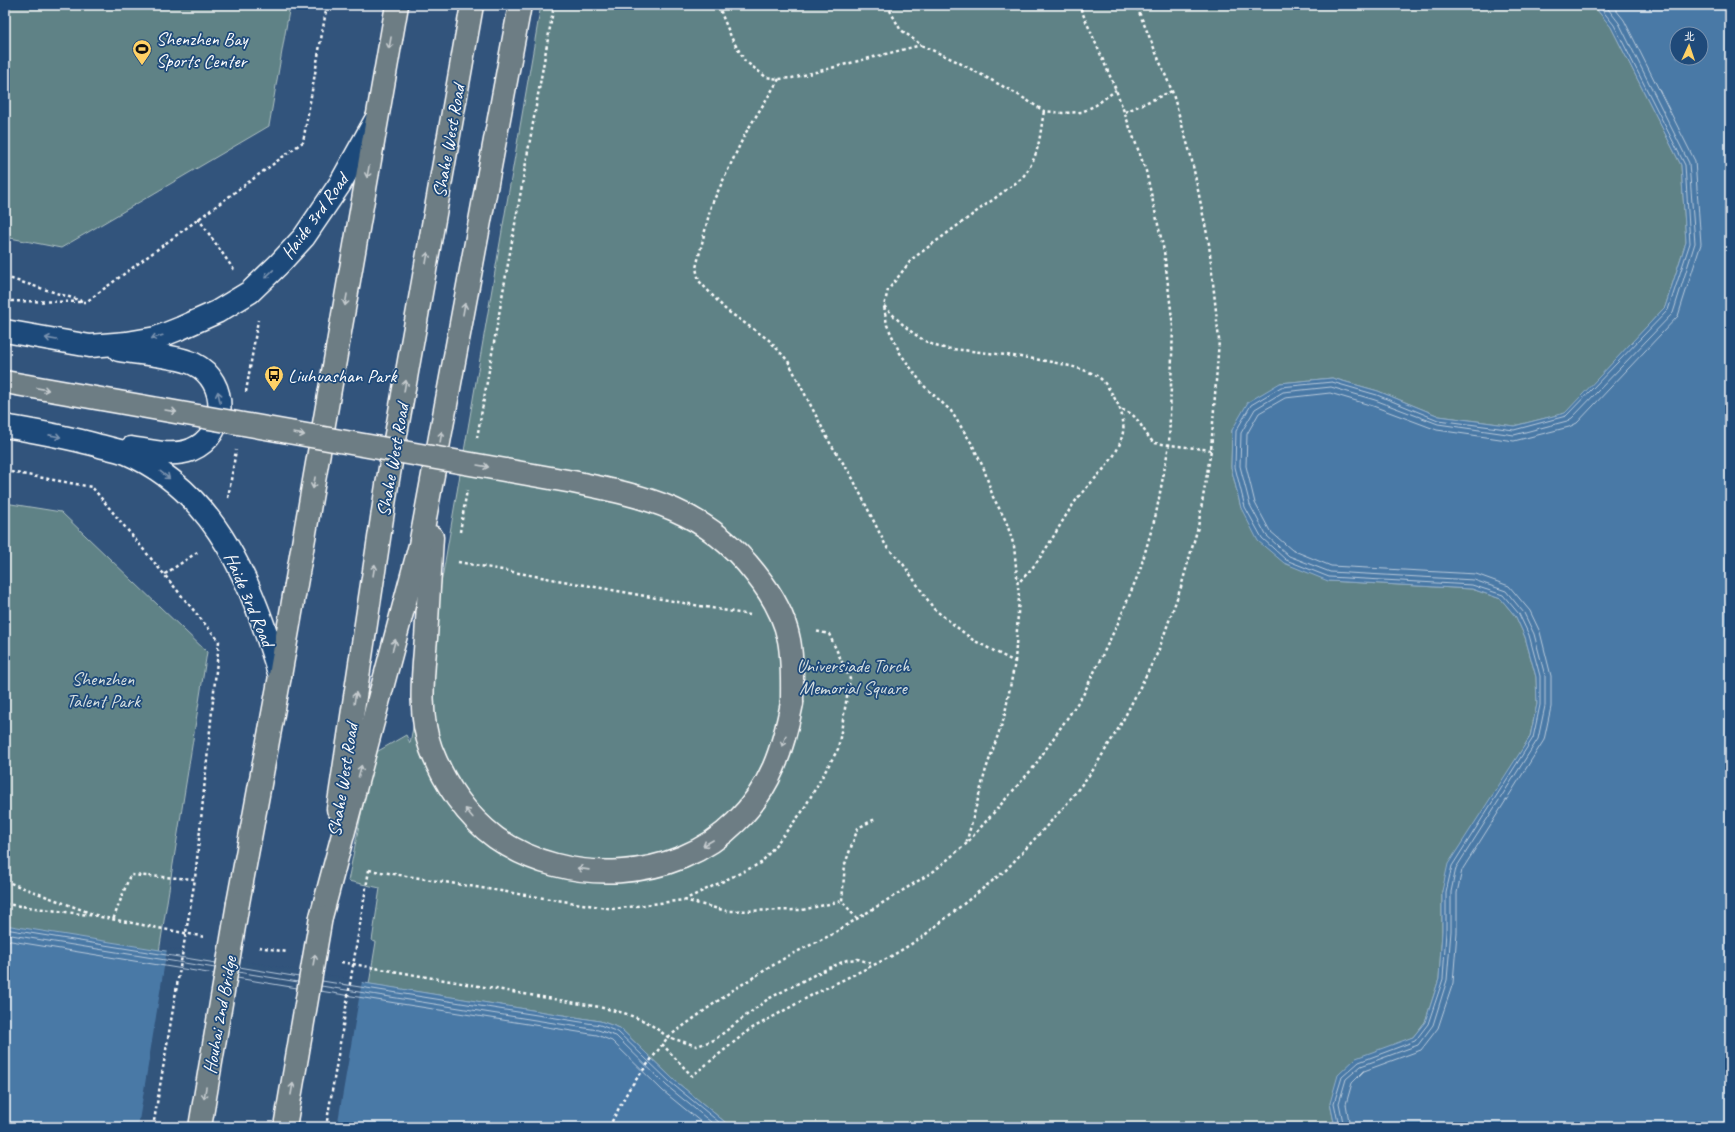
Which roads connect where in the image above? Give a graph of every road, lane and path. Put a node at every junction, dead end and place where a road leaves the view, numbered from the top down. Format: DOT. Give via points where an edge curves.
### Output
graph roads {
  1 [pos="327,5"];
  2 [pos="397,5"];
  3 [pos="472,5"];
  4 [pos="520,5"];
  5 [pos="554,5"];
  6 [pos="719,5"];
  7 [pos="887,5"];
  8 [pos="1079,5"];
  9 [pos="1136,5"];
  10 [pos="921,45"];
  11 [pos="779,79"];
  12 [pos="1116,90"];
  13 [pos="1172,91"];
  14 [pos="1044,111"];
  15 [pos="1125,112"];
  16 [pos="378,116"];
  17 [pos="198,218"];
  18 [pos="5,277"];
  19 [pos="250,292"];
  20 [pos="5,301"];
  21 [pos="86,302"];
  22 [pos="884,306"];
  23 [pos="5,331"];
  24 [pos="90,346"];
  25 [pos="5,382"];
  26 [pos="1122,410"];
  27 [pos="5,426"];
  28 [pos="78,440"];
  29 [pos="476,444"];
  30 [pos="1168,445"];
  31 [pos="1211,450"];
  32 [pos="435,467"];
  33 [pos="5,471"];
  34 [pos="468,483"];
  35 [pos="222,535"];
  36 [pos="459,538"];
  37 [pos="454,561"];
  38 [pos="165,574"];
  39 [pos="1018,583"];
  40 [pos="756,616"];
  41 [pos="814,631"];
  42 [pos="1014,662"];
  43 [pos="280,676"];
  44 [pos="875,819"];
  45 [pos="966,844"];
  46 [pos="195,879"];
  47 [pos="5,880"];
  48 [pos="684,900"];
  49 [pos="842,901"];
  50 [pos="5,904"];
  51 [pos="100,917"];
  52 [pos="321,917"];
  53 [pos="856,919"];
  54 [pos="340,962"];
  55 [pos="874,964"];
  56 [pos="668,1037"];
  57 [pos="662,1044"];
  58 [pos="153,1127"];
  59 [pos="200,1127"];
  60 [pos="285,1127"];
  61 [pos="326,1127"];
  62 [pos="609,1127"];
  1 -- 17 [label="path" via="303,142"];
  2 -- 16 [label="main road, one-way"];
  52 -- 3 [label="main road, Shahe West Road, one-way" via="387,485"];
  32 -- 4 [label="main road, one-way"];
  5 -- 29 [label="path"];
  6 -- 11 [label="path" via="732,39 745,62 766,77"];
  7 -- 10 [label="path" via="900,29"];
  8 -- 12 [label="path"];
  9 -- 13 [label="path"];
  10 -- 11 [label="path" via="792,78"];
  10 -- 14 [label="path" via="954,60"];
  11 -- 42 [label="path" via="745,134 711,206 696,268 699,281 726,310 769,340 788,361 830,443 852,475 886,546 934,609 973,640"];
  12 -- 14 [label="path" via="1082,112"];
  12 -- 15 [label="path"];
  13 -- 15 [label="path"];
  13 -- 31 [label="path" via="1191,156 1209,244 1219,340"];
  14 -- 22 [label="path" via="1036,158 1030,169 1021,179 912,259 888,290"];
  15 -- 30 [label="path" via="1146,171 1164,251 1173,327"];
  16 -- 19 [label="main road, Haide 3rd Road, one-way" via="362,146 304,237"];
  16 -- 43 [label="main road, one-way"];
  17 -- 19 [label="path"];
  17 -- 21 [label="path"];
  18 -- 21 [label="path"];
  19 -- 24 [label="main road, Haide 3rd Road, one-way" via="217,312 156,338"];
  20 -- 21 [label="path"];
  22 -- 26 [label="path" via="914,335 937,346 1053,363 1089,372 1101,378"];
  22 -- 39 [label="path" via="887,325 900,353 923,385 951,411 972,444 1014,546"];
  24 -- 23 [label="main road, Haide 3rd Road, one-way"];
  28 -- 24 [label="main road, one-way" via="164,453 192,450 215,428 220,405 213,381 195,365 182,360"];
  25 -- 32 [label="main road, one-way, bridge" via="573,482 650,500 703,524 727,542 768,589 780,612 789,639 792,703 786,735 775,768 758,796 736,822 713,840 687,855 654,866 625,871 583,870 521,852 496,837 473,817 456,797 431,747 425,723 423,695"];
  26 -- 30 [label="path" via="1133,414 1147,437 1154,443"];
  26 -- 39 [label="path" via="1123,436 1117,448 1102,471 1076,501 1032,570"];
  27 -- 28 [label="main road, Haide 3rd Road, one-way"];
  28 -- 35 [label="main road, Haide 3rd Road, one-way" via="124,452 155,467 180,487"];
  30 -- 31 [label="path"];
  30 -- 45 [label="path" via="1156,514 1140,570 1083,695 1033,768"];
  31 -- 55 [label="path" via="1198,527 1181,587 1158,652 1120,726 1093,770 1065,806 1006,870 921,938"];
  52 -- 32 [label="main road, one-way" via="409,589"];
  33 -- 38 [label="path" via="92,487"];
  34 -- 36 [label="path"];
  35 -- 38 [label="path"];
  35 -- 43 [label="main road, Haide 3rd Road" via="248,583"];
  37 -- 40 [label="path"];
  38 -- 46 [label="path" via="219,641"];
  39 -- 42 [label="path"];
  41 -- 48 [label="path" via="829,634 850,679 838,749 802,812 761,863"];
  42 -- 45 [label="path" via="1004,718 986,769"];
  43 -- 59 [label="main road, Houhai 2nd Bridge, one-way, bridge"];
  44 -- 49 [label="path" via="858,828 845,864"];
  45 -- 53 [label="path" via="934,871"];
  46 -- 51 [label="path" via="130,875 113,920"];
  46 -- 58 [label="path, bridge"];
  47 -- 51 [label="path"];
  48 -- 49 [label="path" via="727,912 802,910"];
  48 -- 61 [label="path, bridge" via="613,909 369,870"];
  49 -- 53 [label="path"];
  50 -- 51 [label="path"];
  60 -- 52 [label="main road, one-way, bridge"];
  53 -- 56 [label="path" via="733,990"];
  54 -- 56 [label="path" via="599,1007 647,1022"];
  55 -- 56 [label="path" via="858,959 847,960 816,974 768,998 714,1040 697,1046"];
  55 -- 57 [label="path" via="749,1030 692,1076"];
  56 -- 57 [label="path"];
  57 -- 62 [label="path" via="629,1089"];
}
